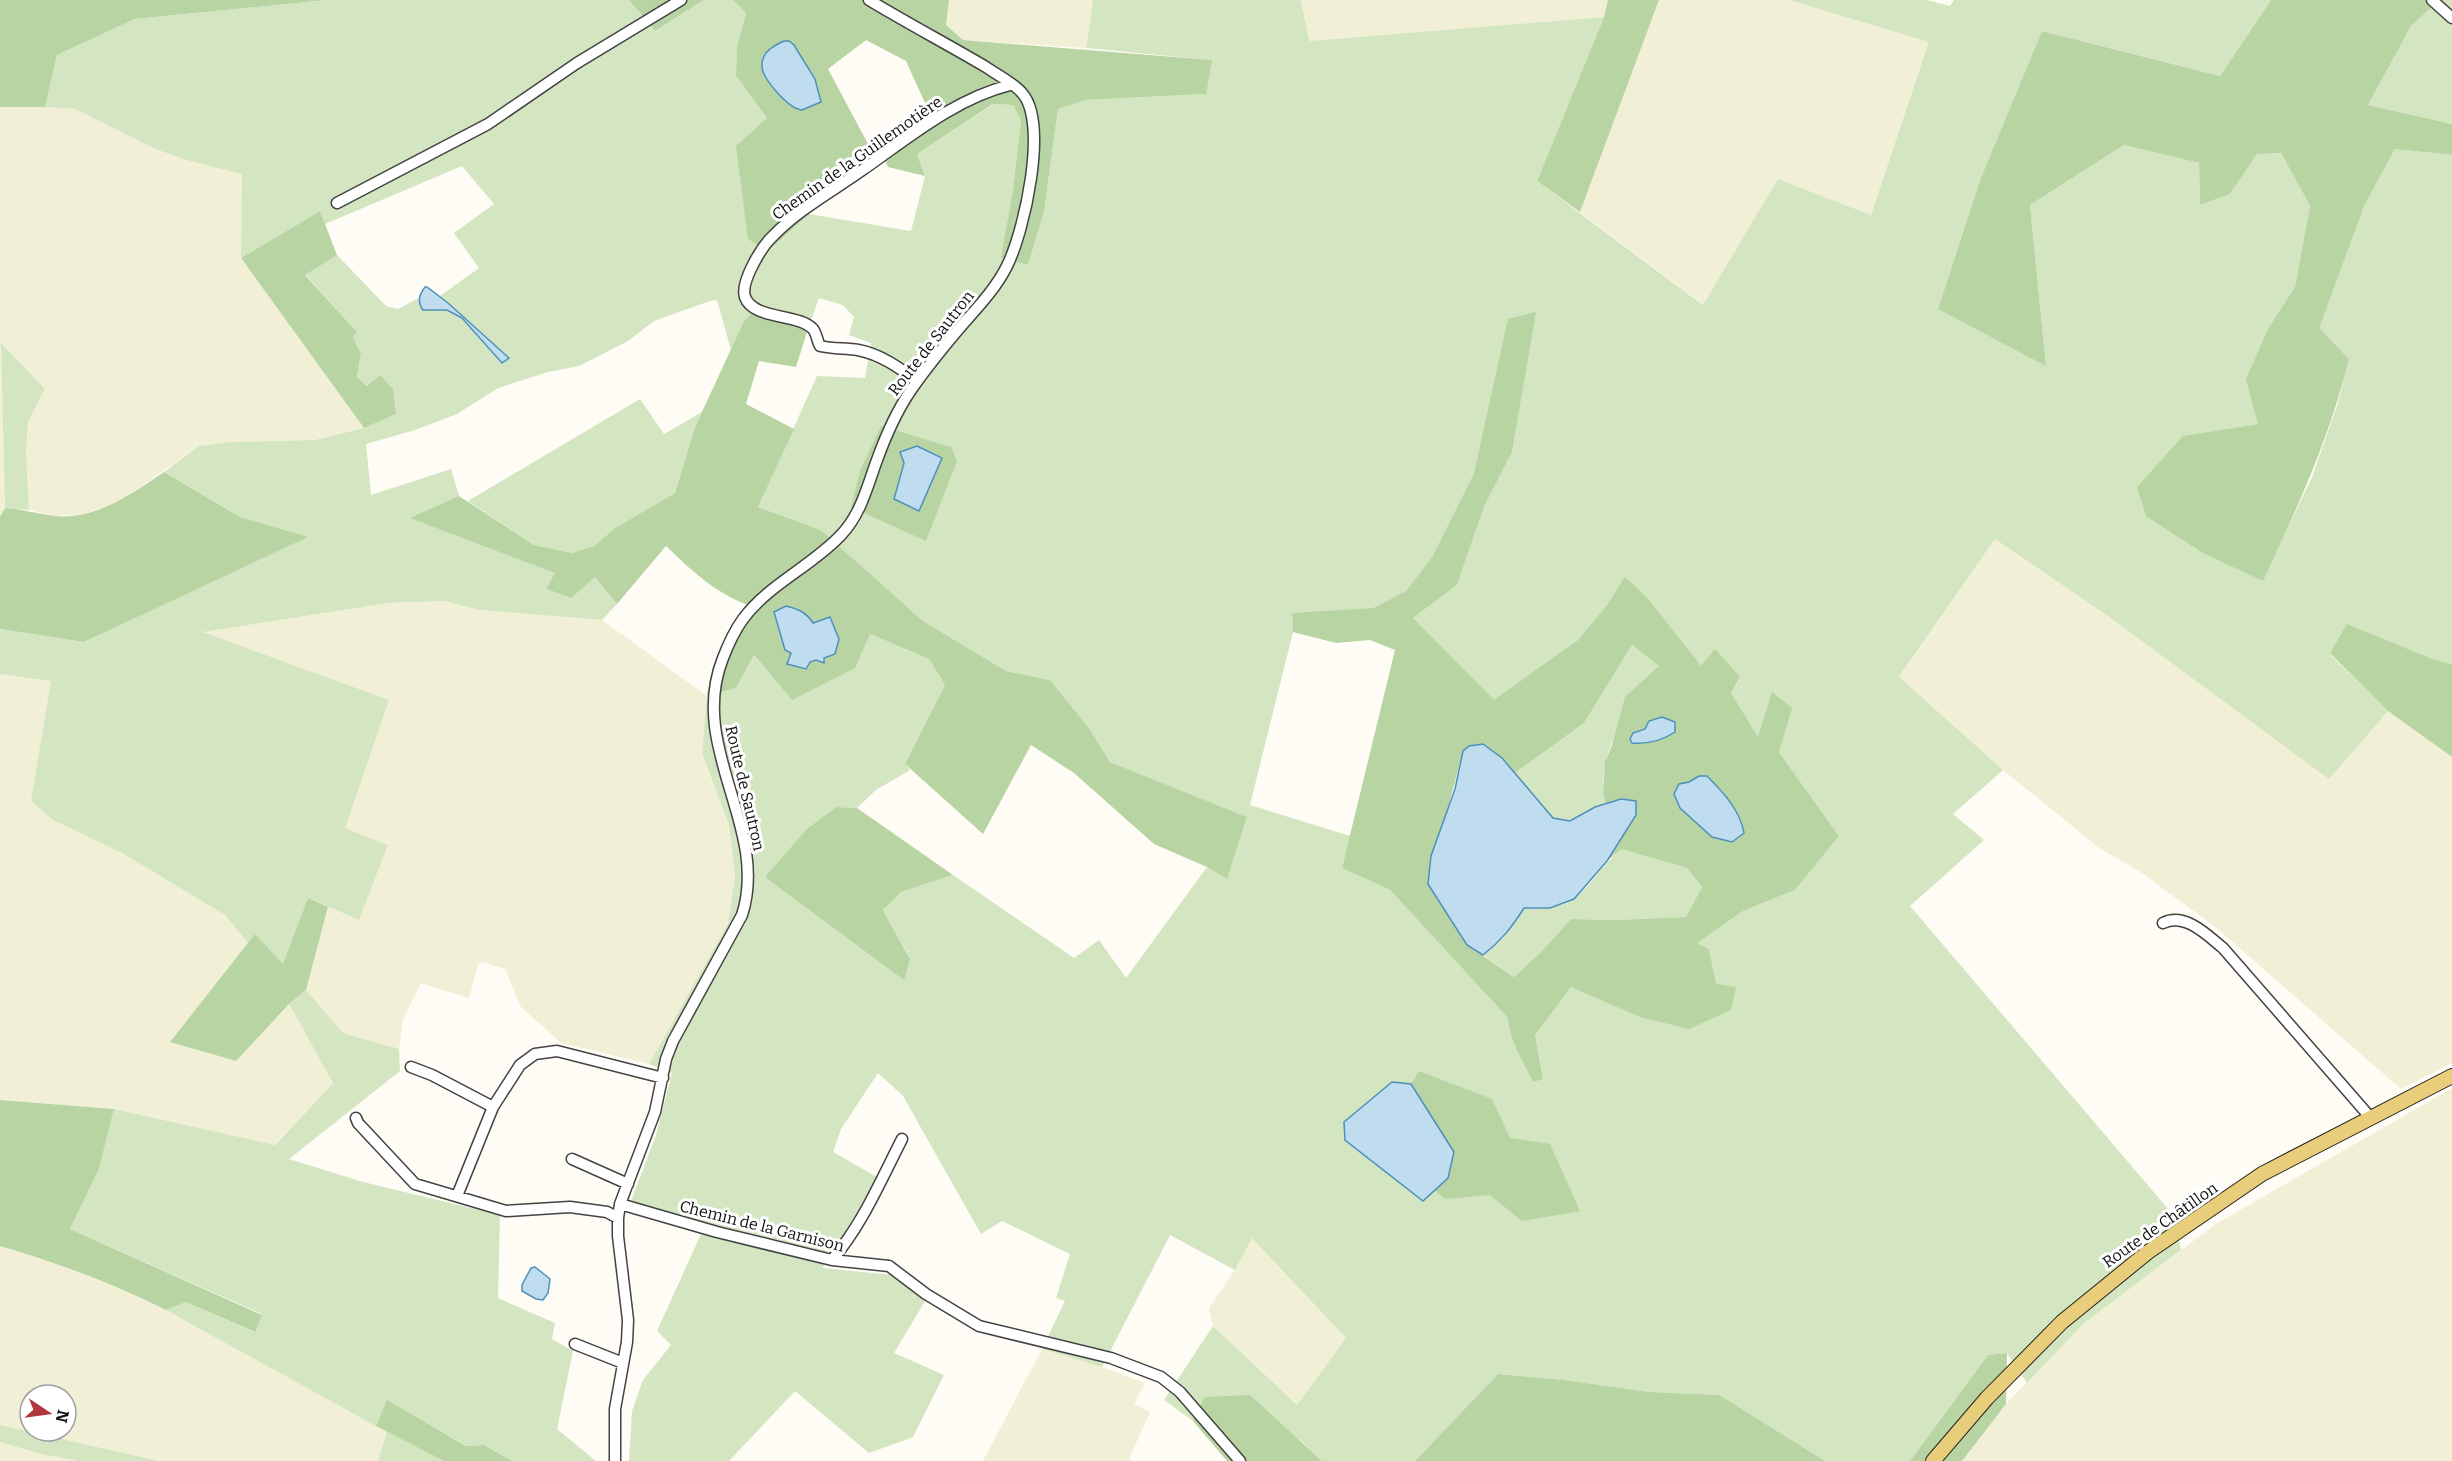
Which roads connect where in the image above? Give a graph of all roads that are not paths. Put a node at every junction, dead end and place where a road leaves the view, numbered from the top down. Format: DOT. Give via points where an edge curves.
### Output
graph roads {
  1 [pos="681,0"];
  2 [pos="869,0"];
  3 [pos="2432,0"];
  4 [pos="2452,18"];
  5 [pos="1010,85"];
  6 [pos="337,203"];
  7 [pos="917,381"];
  8 [pos="2163,923"];
  9 [pos="411,1067"];
  10 [pos="2452,1076"];
  11 [pos="663,1078"];
  12 [pos="493,1107"];
  13 [pos="2370,1117"];
  14 [pos="356,1118"];
  15 [pos="902,1139"];
  16 [pos="572,1159"];
  17 [pos="628,1184"];
  18 [pos="457,1196"];
  19 [pos="620,1204"];
  20 [pos="618,1218"];
  21 [pos="832,1260"];
  22 [pos="575,1344"];
  23 [pos="623,1363"];
  24 [pos="615,1461"];
  25 [pos="1240,1461"];
  26 [pos="1933,1461"];
  1 -- 6 [label="street" via="577,63 488,124"];
  2 -- 5 [label="street"];
  3 -- 4 [label="street"];
  5 -- 7 [label="street, Route de Sautron" via="1022,93 1034,121 1034,156 1007,266"];
  5 -- 7 [label="street, Chemin de la Guillemotière" via="969,99 797,214 764,247 746,282 745,298 749,304 801,322 815,332 820,346 872,354"];
  7 -- 11 [label="street, Route de Sautron" via="886,435 853,520 820,555 784,580 743,619 722,661 713,702 715,738 745,843 747,899 673,1041"];
  8 -- 13 [label="street" via="2176,920 2194,926 2223,948"];
  9 -- 12 [label="street"];
  10 -- 13 [label="main road, Route de Châtillon"];
  11 -- 12 [label="street" via="549,1051 535,1054 520,1065"];
  11 -- 17 [label="street, Route de Sautron" via="649,1131"];
  12 -- 18 [label="street"];
  13 -- 26 [label="main road, Route de Châtillon" via="2262,1174 2113,1279 1987,1398"];
  14 -- 18 [label="street" via="415,1184"];
  15 -- 21 [label="street" via="870,1202"];
  16 -- 17 [label="street"];
  17 -- 19 [label="street, Route de Sautron"];
  18 -- 20 [label="street" via="506,1211 570,1207 607,1212"];
  19 -- 20 [label="street, Route de Sautron"];
  19 -- 21 [label="street, Chemin de la Garnison"];
  20 -- 23 [label="street, Route de Sautron" via="628,1320"];
  21 -- 25 [label="street, Chemin de la Garnison" via="889,1266 979,1326 1111,1358 1161,1377 1180,1392"];
  22 -- 23 [label="street"];
  23 -- 24 [label="street, Route de Sautron" via="615,1409"];
}
